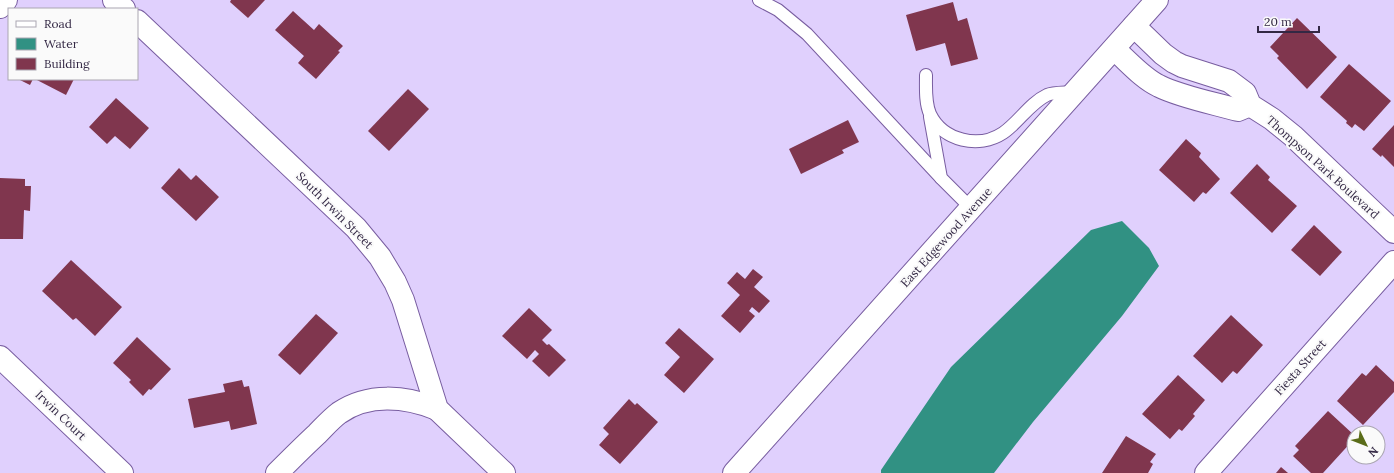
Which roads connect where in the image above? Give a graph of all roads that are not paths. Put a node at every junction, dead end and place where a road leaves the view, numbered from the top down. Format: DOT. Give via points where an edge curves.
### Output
graph roads {
  1 [pos="6,0"];
  2 [pos="114,0"];
  3 [pos="759,0"];
  4 [pos="1157,0"];
  5 [pos="0,7"];
  6 [pos="123,8"];
  7 [pos="138,22"];
  8 [pos="1134,26"];
  9 [pos="1114,49"];
  10 [pos="926,75"];
  11 [pos="1075,92"];
  12 [pos="1250,104"];
  13 [pos="930,114"];
  14 [pos="941,178"];
  15 [pos="972,209"];
  16 [pos="1394,232"];
  17 [pos="1394,262"];
  18 [pos="0,357"];
  19 [pos="436,409"];
  20 [pos="122,473"];
  21 [pos="277,473"];
  22 [pos="504,473"];
  23 [pos="734,473"];
  24 [pos="1206,473"];
  1 -- 5 [label="street"];
  2 -- 6 [label="street"];
  3 -- 14 [label="lane" via="778,10 807,34"];
  4 -- 8 [label="street, East Edgewood Avenue"];
  7 -- 19 [label="street, South Irwin Street" via="372,246 386,265 403,300"];
  8 -- 9 [label="street, East Edgewood Avenue"];
  8 -- 12 [label="street, Thompson Park Boulevard" via="1174,62 1229,81 1245,92"];
  9 -- 11 [label="street, East Edgewood Avenue"];
  9 -- 12 [label="street" via="1158,86 1238,110"];
  10 -- 13 [label="lane"];
  11 -- 13 [label="lane" via="1049,94 1038,100 1003,133 988,141 969,142 952,136 938,126"];
  11 -- 15 [label="street, East Edgewood Avenue"];
  12 -- 16 [label="street, Thompson Park Boulevard" via="1293,136"];
  13 -- 14 [label="lane"];
  14 -- 15 [label="lane"];
  15 -- 23 [label="street, East Edgewood Avenue"];
  17 -- 24 [label="street, Fiesta Street"];
  18 -- 20 [label="street, Irwin Court"];
  19 -- 21 [label="street" via="408,400 389,398 359,403 332,418"];
  19 -- 22 [label="street, South Irwin Street"];
}
